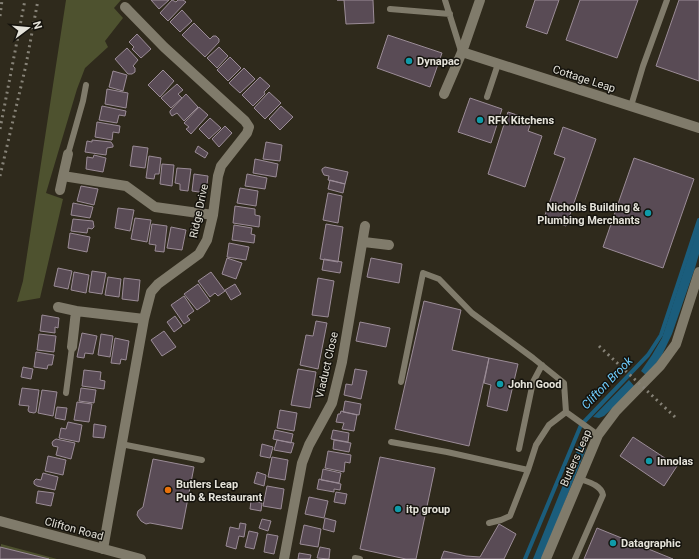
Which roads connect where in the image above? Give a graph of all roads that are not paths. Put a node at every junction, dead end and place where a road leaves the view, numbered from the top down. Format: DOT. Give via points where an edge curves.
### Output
graph roads {
  1 [pos="445,0"];
  2 [pos="480,0"];
  3 [pos="667,0"];
  4 [pos="125,7"];
  5 [pos="390,9"];
  6 [pos="450,14"];
  7 [pos="462,52"];
  8 [pos="498,64"];
  9 [pos="86,85"];
  10 [pos="444,94"];
  11 [pos="487,96"];
  12 [pos="631,106"];
  13 [pos="699,128"];
  14 [pos="68,154"];
  15 [pos="63,176"];
  16 [pos="60,190"];
  17 [pos="213,215"];
  18 [pos="365,226"];
  19 [pos="364,242"];
  20 [pos="389,245"];
  21 [pos="699,272"];
  22 [pos="697,285"];
  23 [pos="58,307"];
  24 [pos="76,310"];
  25 [pos="144,319"];
  26 [pos="72,347"];
  27 [pos="542,365"];
  28 [pos="401,382"];
  29 [pos="66,393"];
  30 [pos="566,412"];
  31 [pos="598,435"];
  32 [pos="391,442"];
  33 [pos="122,444"];
  34 [pos="518,449"];
  35 [pos="202,460"];
  36 [pos="528,470"];
  37 [pos="580,479"];
  38 [pos="0,521"];
  39 [pos="489,523"];
  40 [pos="103,549"];
  41 [pos="140,559"];
  42 [pos="284,559"];
  43 [pos="355,559"];
  44 [pos="360,559"];
  45 [pos="546,559"];
  46 [pos="575,559"];
  1 -- 6 [label="lane"];
  2 -- 7 [label="street"];
  3 -- 12 [label="lane"];
  4 -- 17 [label="street, Ridge Drive" via="164,47 245,121 249,128 221,166"];
  5 -- 6 [label="lane"];
  6 -- 7 [label="lane"];
  7 -- 8 [label="street, Cottage Leap"];
  7 -- 10 [label="street"];
  8 -- 11 [label="lane"];
  8 -- 12 [label="street, Cottage Leap"];
  9 -- 14 [label="lane"];
  12 -- 13 [label="street, Cottage Leap"];
  14 -- 15 [label="street"];
  15 -- 16 [label="street"];
  15 -- 17 [label="street" via="126,186 155,207"];
  17 -- 25 [label="street, Ridge Drive" via="207,240 199,254 151,292"];
  18 -- 19 [label="street, Viaduct Close"];
  19 -- 20 [label="street"];
  19 -- 42 [label="street, Viaduct Close" via="332,403 302,462"];
  21 -- 22 [label="street, Butlers Leap"];
  22 -- 31 [label="street, Butlers Leap" via="676,344 660,366 616,411"];
  23 -- 24 [label="street"];
  24 -- 25 [label="street"];
  24 -- 26 [label="street"];
  25 -- 33 [label="street, Ridge Drive"];
  26 -- 29 [label="lane"];
  27 -- 28 [label="lane" via="472,313 439,280 423,273"];
  27 -- 30 [label="lane" via="564,383"];
  27 -- 34 [label="lane" via="532,382"];
  30 -- 31 [label="lane"];
  30 -- 36 [label="lane" via="549,425 536,445"];
  31 -- 37 [label="street, Butlers Leap"];
  32 -- 36 [label="lane"];
  33 -- 35 [label="lane"];
  33 -- 40 [label="street, Ridge Drive"];
  36 -- 39 [label="lane" via="510,516"];
  37 -- 45 [label="street, Butlers Leap"];
  37 -- 46 [label="lane" via="598,487 603,495"];
  38 -- 40 [label="street, Clifton Road"];
  40 -- 41 [label="street, Clifton Road"];
  43 -- 44 [label="lane"];
}
